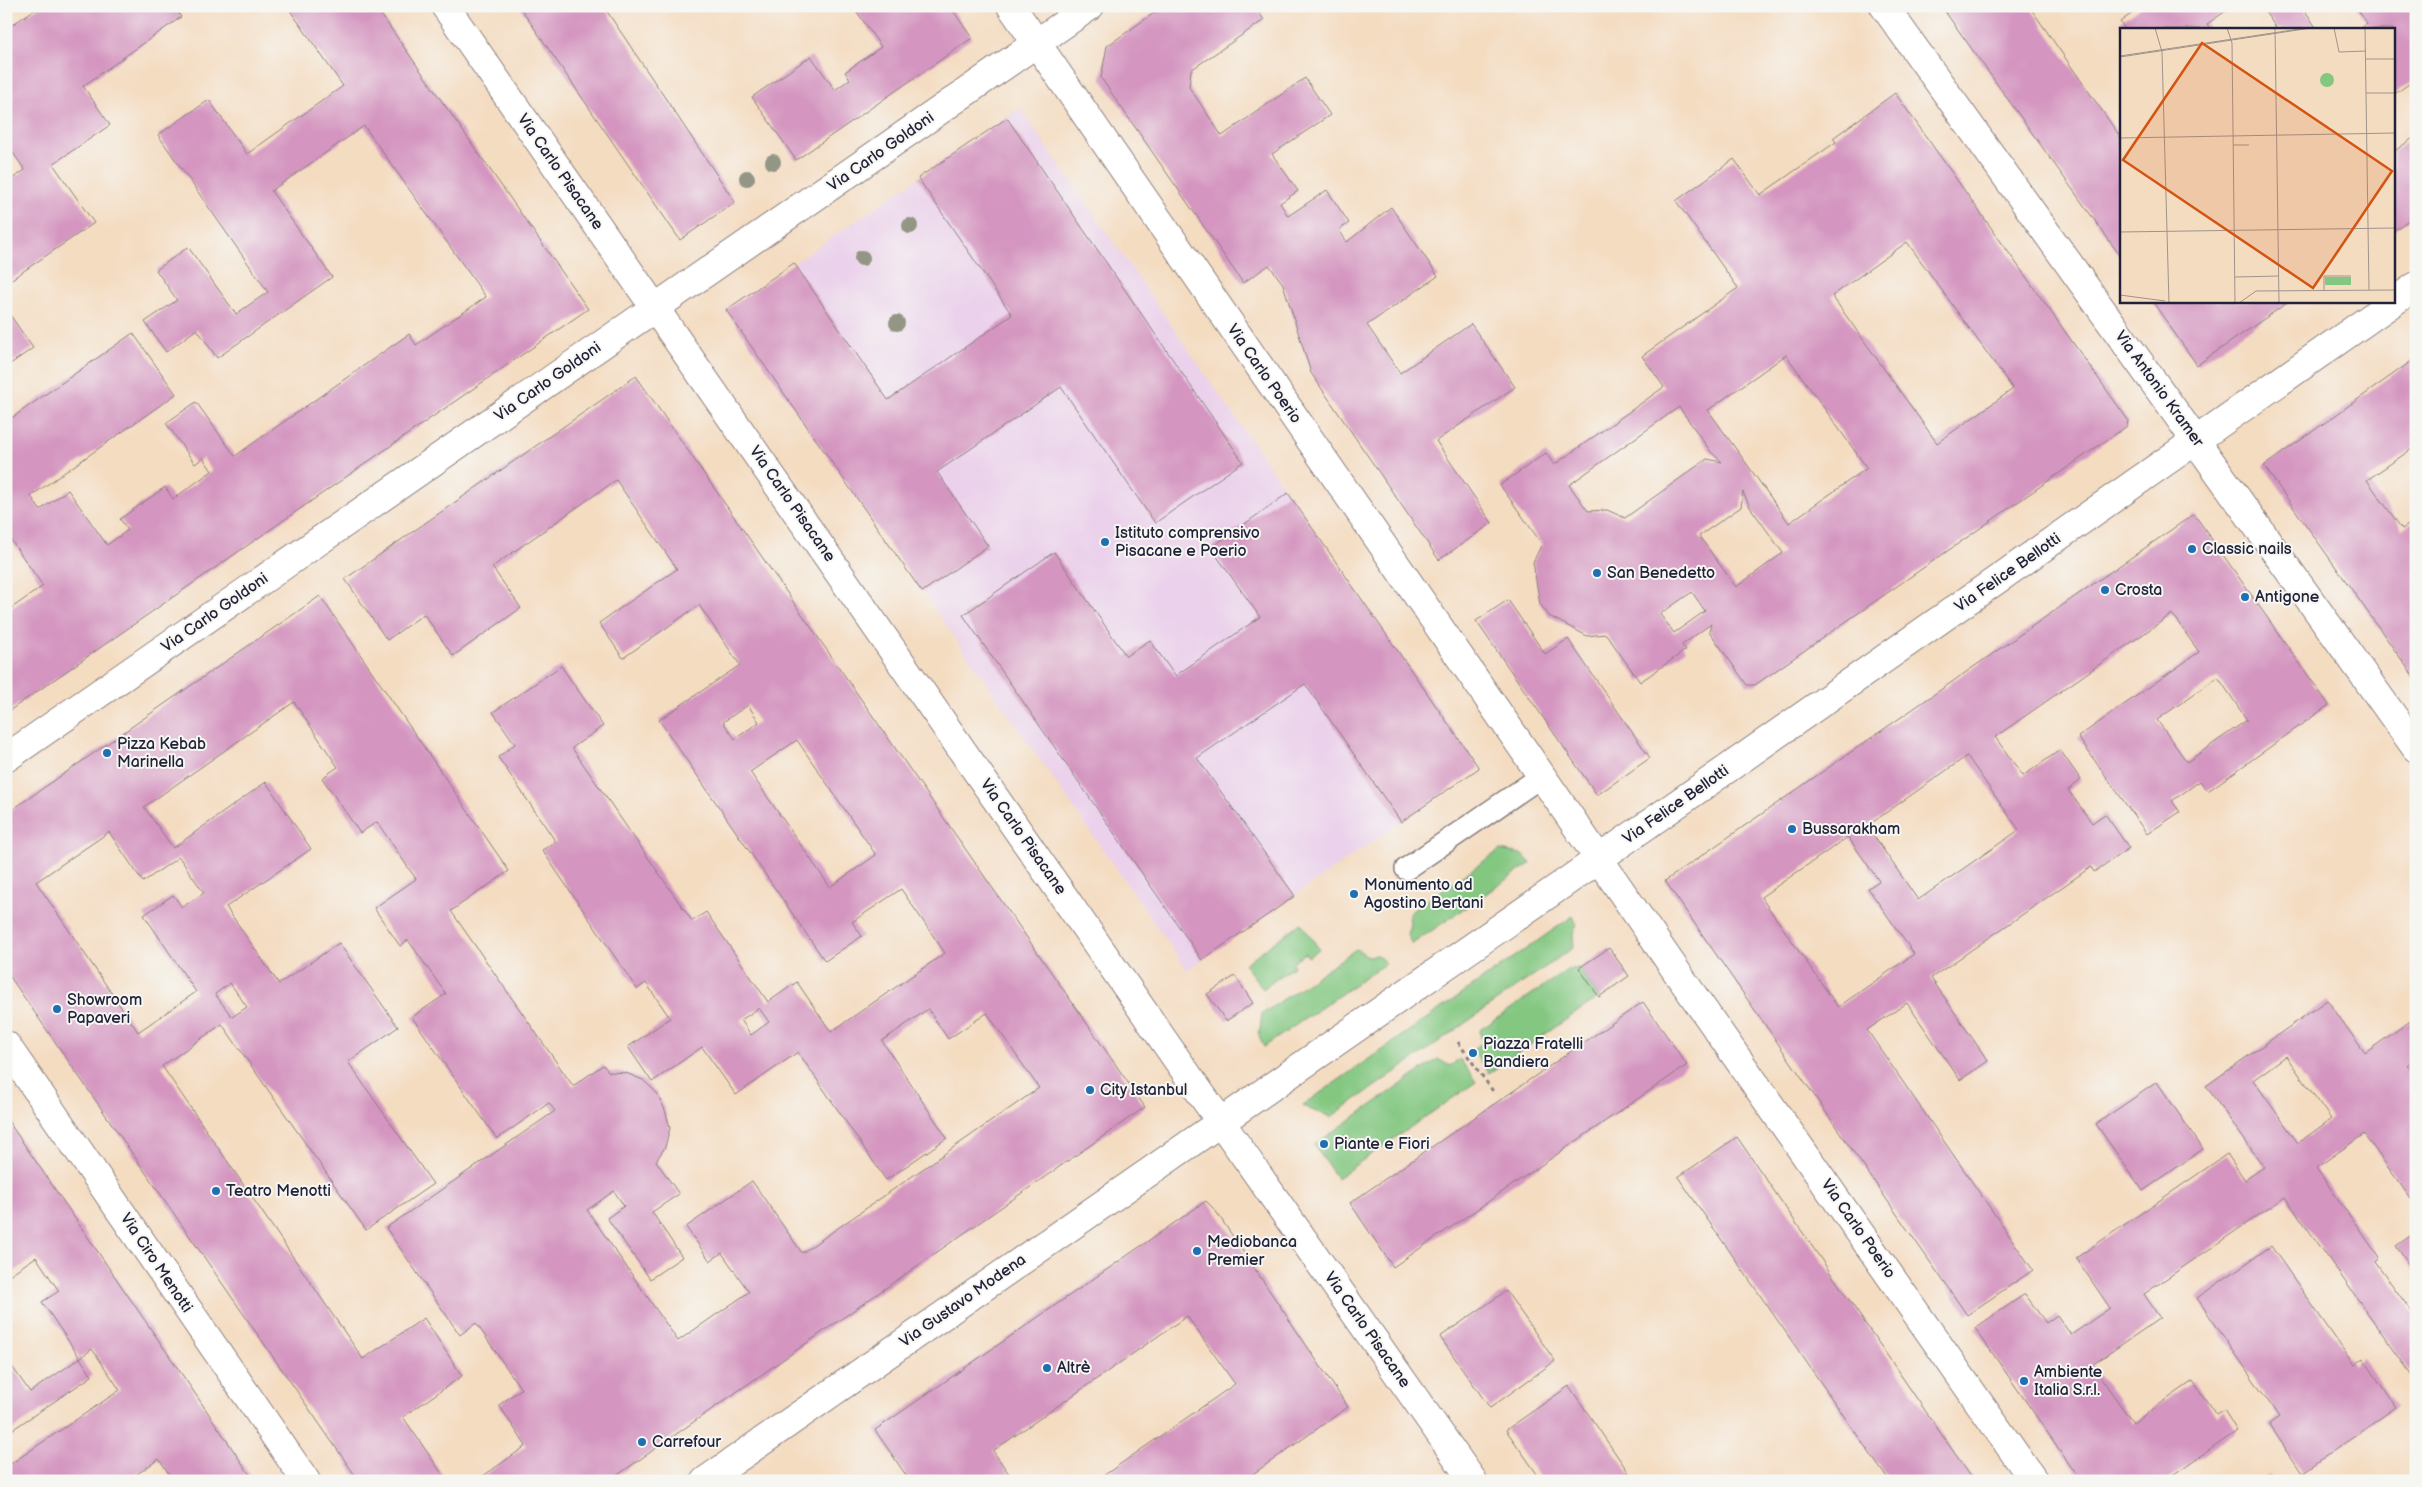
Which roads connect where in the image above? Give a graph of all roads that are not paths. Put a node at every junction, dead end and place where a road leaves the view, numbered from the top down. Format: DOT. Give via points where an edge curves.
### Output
graph roads {
  1 [pos="445,6"];
  2 [pos="1011,6"];
  3 [pos="1090,6"];
  4 [pos="1884,6"];
  5 [pos="1036,43"];
  6 [pos="2416,286"];
  7 [pos="2394,301"];
  8 [pos="2393,302"];
  9 [pos="656,308"];
  10 [pos="2195,440"];
  11 [pos="2416,748"];
  12 [pos="6,758"];
  13 [pos="1542,776"];
  14 [pos="1600,859"];
  15 [pos="1406,869"];
  16 [pos="6,1045"];
  17 [pos="1221,1122"];
  18 [pos="306,1481"];
  19 [pos="705,1481"];
  20 [pos="1473,1481"];
  21 [pos="2034,1481"];
  1 -- 9 [label="street, Via Carlo Pisacane"];
  2 -- 5 [label="street, Via Carlo Poerio"];
  3 -- 5 [label="street, Via Carlo Goldoni"];
  4 -- 10 [label="street, Via Antonio Kramer"];
  5 -- 9 [label="street, Via Carlo Goldoni"];
  5 -- 13 [label="street, Via Carlo Poerio"];
  6 -- 7 [label="street, Via Felice Bellotti"];
  8 -- 10 [label="street, Via Felice Bellotti"];
  9 -- 12 [label="street, Via Carlo Goldoni"];
  9 -- 17 [label="street, Via Carlo Pisacane"];
  10 -- 11 [label="street, Via Antonio Kramer"];
  10 -- 14 [label="street, Via Felice Bellotti"];
  13 -- 14 [label="street"];
  13 -- 15 [label="lane"];
  14 -- 17 [label="street"];
  14 -- 21 [label="street, Via Carlo Poerio"];
  16 -- 18 [label="street, Via Ciro Menotti"];
  17 -- 19 [label="street, Via Gustavo Modena"];
  17 -- 20 [label="street, Via Carlo Pisacane"];
}
